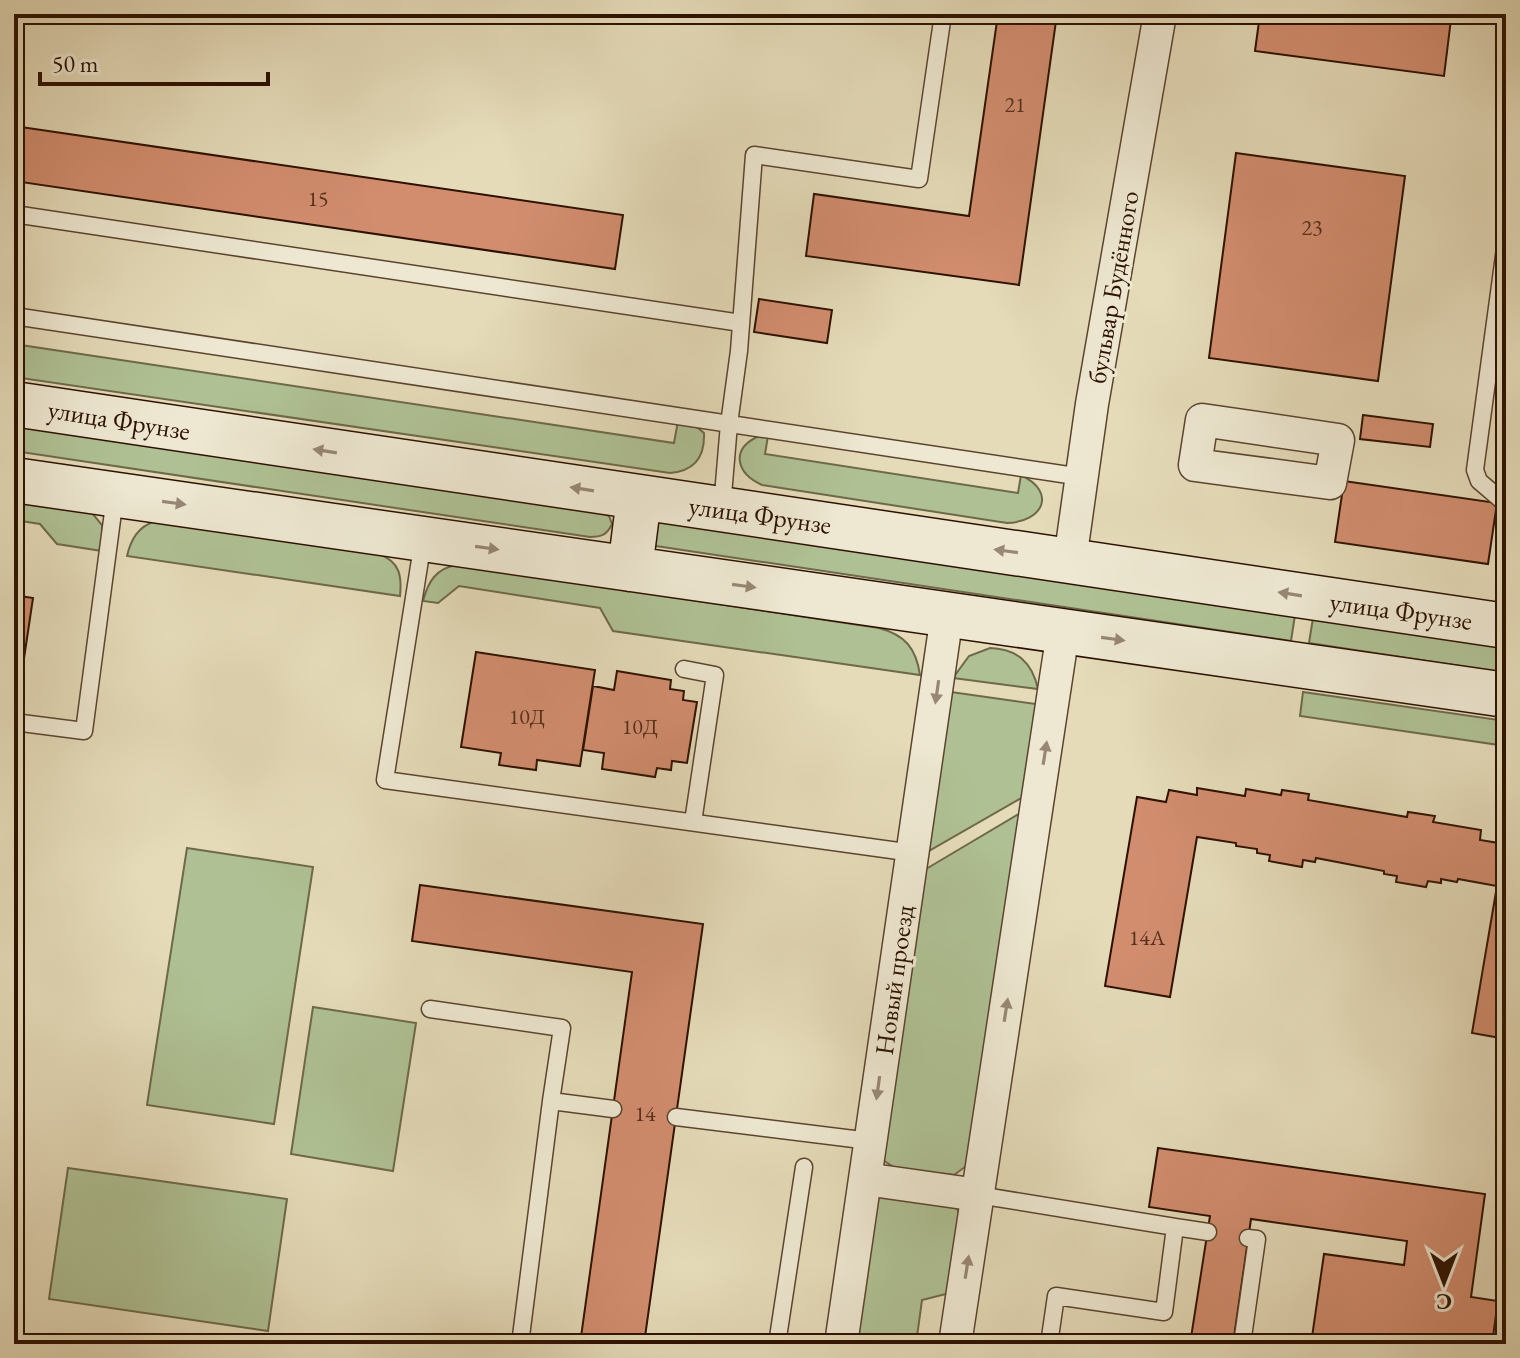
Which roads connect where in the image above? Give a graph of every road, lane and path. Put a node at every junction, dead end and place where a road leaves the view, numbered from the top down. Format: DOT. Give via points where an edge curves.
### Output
graph roads {
  1 [pos="943,14"];
  2 [pos="1160,14"];
  3 [pos="14,214"];
  4 [pos="1506,241"];
  5 [pos="14,316"];
  6 [pos="741,323"];
  7 [pos="14,404"];
  8 [pos="729,424"];
  9 [pos="1082,477"];
  10 [pos="14,480"];
  11 [pos="115,495"];
  12 [pos="639,498"];
  13 [pos="1506,504"];
  14 [pos="722,510"];
  15 [pos="423,539"];
  16 [pos="1070,560"];
  17 [pos="630,569"];
  18 [pos="947,615"];
  19 [pos="1506,626"];
  20 [pos="1063,632"];
  21 [pos="684,669"];
  22 [pos="1506,695"];
  23 [pos="14,722"];
  24 [pos="693,822"];
  25 [pos="913,853"];
  26 [pos="430,1009"];
  27 [pos="551,1101"];
  28 [pos="613,1109"];
  29 [pos="676,1117"];
  30 [pos="870,1141"];
  31 [pos="804,1167"];
  32 [pos="865,1179"];
  33 [pos="978,1195"];
  34 [pos="1175,1227"];
  35 [pos="1208,1232"];
  36 [pos="1248,1238"];
  37 [pos="520,1344"];
  38 [pos="777,1344"];
  39 [pos="841,1344"];
  40 [pos="955,1344"];
  41 [pos="1049,1344"];
  42 [pos="1242,1344"];
  1 -- 6 [label="lane" via="919,179 754,155"];
  2 -- 9 [label="street, бульвар Будённого"];
  3 -- 6 [label="lane"];
  4 -- 13 [label="lane" via="1475,470 1479,481"];
  5 -- 8 [label="lane"];
  6 -- 8 [label="lane"];
  12 -- 7 [label="main road, улица Фрунзе, one-way"];
  8 -- 9 [label="lane"];
  8 -- 14 [label="lane"];
  9 -- 16 [label="street, бульвар Будённого"];
  10 -- 11 [label="main road"];
  11 -- 15 [label="main road, one-way"];
  11 -- 23 [label="lane" via="84,731"];
  12 -- 14 [label="main road, улица Фрунзе"];
  12 -- 17 [label="main road"];
  16 -- 14 [label="main road, улица Фрунзе, one-way"];
  15 -- 17 [label="main road, one-way"];
  15 -- 24 [label="lane" via="385,780"];
  19 -- 16 [label="main road, улица Фрунзе, one-way"];
  17 -- 18 [label="main road, one-way"];
  18 -- 20 [label="main road"];
  18 -- 25 [label="street, Новый проезд, one-way"];
  20 -- 22 [label="main road, one-way"];
  33 -- 20 [label="street, one-way"];
  21 -- 24 [label="lane" via="715,675"];
  24 -- 25 [label="lane"];
  25 -- 30 [label="street, Новый проезд, one-way"];
  26 -- 27 [label="lane" via="562,1028"];
  27 -- 28 [label="lane"];
  27 -- 37 [label="lane"];
  29 -- 30 [label="lane"];
  30 -- 32 [label="street, Новый проезд"];
  31 -- 38 [label="lane"];
  32 -- 33 [label="street"];
  32 -- 39 [label="street, Новый проезд"];
  33 -- 34 [label="lane"];
  40 -- 33 [label="street, one-way"];
  34 -- 35 [label="lane"];
  34 -- 41 [label="lane" via="1164,1312 1056,1296"];
  36 -- 42 [label="lane" via="1257,1239"];
}
